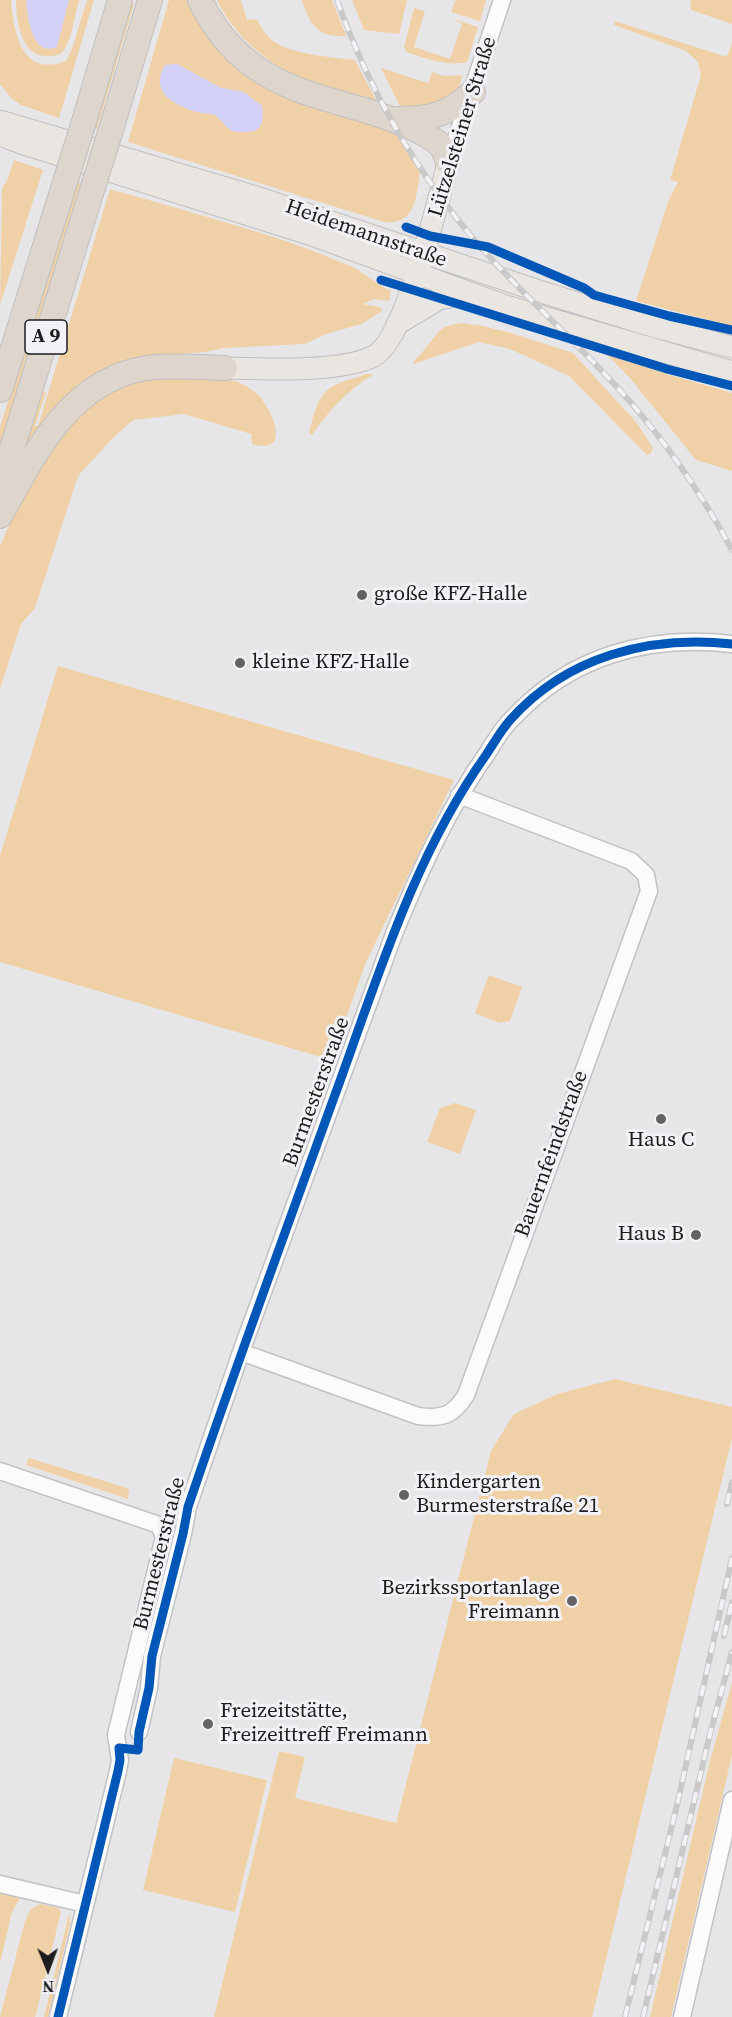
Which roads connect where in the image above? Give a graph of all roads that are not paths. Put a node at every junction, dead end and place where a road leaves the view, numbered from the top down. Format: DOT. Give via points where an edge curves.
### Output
graph roads {
  1 [pos="105,0"];
  2 [pos="120,0"];
  3 [pos="150,0"];
  4 [pos="200,0"];
  5 [pos="502,0"];
  6 [pos="473,92"];
  7 [pos="87,114"];
  8 [pos="395,119"];
  9 [pos="0,121"];
  10 [pos="0,135"];
  11 [pos="448,163"];
  12 [pos="424,253"];
  13 [pos="416,273"];
  14 [pos="468,293"];
  15 [pos="615,314"];
  16 [pos="397,324"];
  17 [pos="607,336"];
  18 [pos="732,347"];
  19 [pos="225,368"];
  20 [pos="732,372"];
  21 [pos="0,390"];
  22 [pos="0,487"];
  23 [pos="0,516"];
  24 [pos="732,644"];
  25 [pos="459,795"];
  26 [pos="241,1352"];
  27 [pos="0,1471"];
  28 [pos="139,1731"];
  29 [pos="732,1800"];
  30 [pos="727,1844"];
  31 [pos="0,1884"];
  32 [pos="85,1904"];
  33 [pos="58,2017"];
  34 [pos="682,2017"];
  1 -- 7 [label="highway" via="85,67"];
  2 -- 7 [label="highway, A 9"];
  3 -- 22 [label="highway, A 9, bridge"];
  4 -- 8 [label="highway" via="219,33 256,68 313,95"];
  5 -- 6 [label="street, Lützelsteiner Straße"];
  6 -- 8 [label="highway" via="443,114 424,119"];
  6 -- 11 [label="street, Lützelsteiner Straße"];
  7 -- 21 [label="highway, A 9, bridge"];
  8 -- 11 [label="highway" via="439,144"];
  9 -- 12 [label="main road, Heidemannstraße" via="253,196"];
  10 -- 13 [label="main road, Heidemannstraße" via="309,234"];
  11 -- 12 [label="main road, Lützelsteiner Straße"];
  12 -- 13 [label="main road, Lützelsteiner Straße"];
  12 -- 15 [label="main road, Heidemannstraße"];
  13 -- 14 [label="main road, Heidemannstraße"];
  13 -- 16 [label="main road, Heidemannstraße"];
  14 -- 16 [label="main road" via="439,299"];
  14 -- 17 [label="main road, Heidemannstraße"];
  15 -- 17 [label="main road"];
  15 -- 18 [label="main road, Heidemannstraße"];
  16 -- 19 [label="main road, Heidemannstraße" via="388,343 364,360 274,370"];
  17 -- 20 [label="main road, Heidemannstraße"];
  19 -- 23 [label="highway" via="146,368 99,386 55,424"];
  24 -- 25 [label="street, Burmesterstraße" via="676,642 637,647 604,656 571,672 511,719"];
  25 -- 26 [label="street, Burmesterstraße" via="422,865 394,934"];
  25 -- 26 [label="street, Bauernfeindstraße" via="631,861 646,876 649,891 466,1395 459,1407 445,1416 418,1416"];
  26 -- 28 [label="street, Burmesterstraße" via="188,1508 152,1656"];
  27 -- 32 [label="street" via="159,1525 164,1537 116,1735 118,1771"];
  29 -- 30 [label="street"];
  30 -- 34 [label="street"];
  31 -- 32 [label="street"];
  32 -- 33 [label="street"];
}
